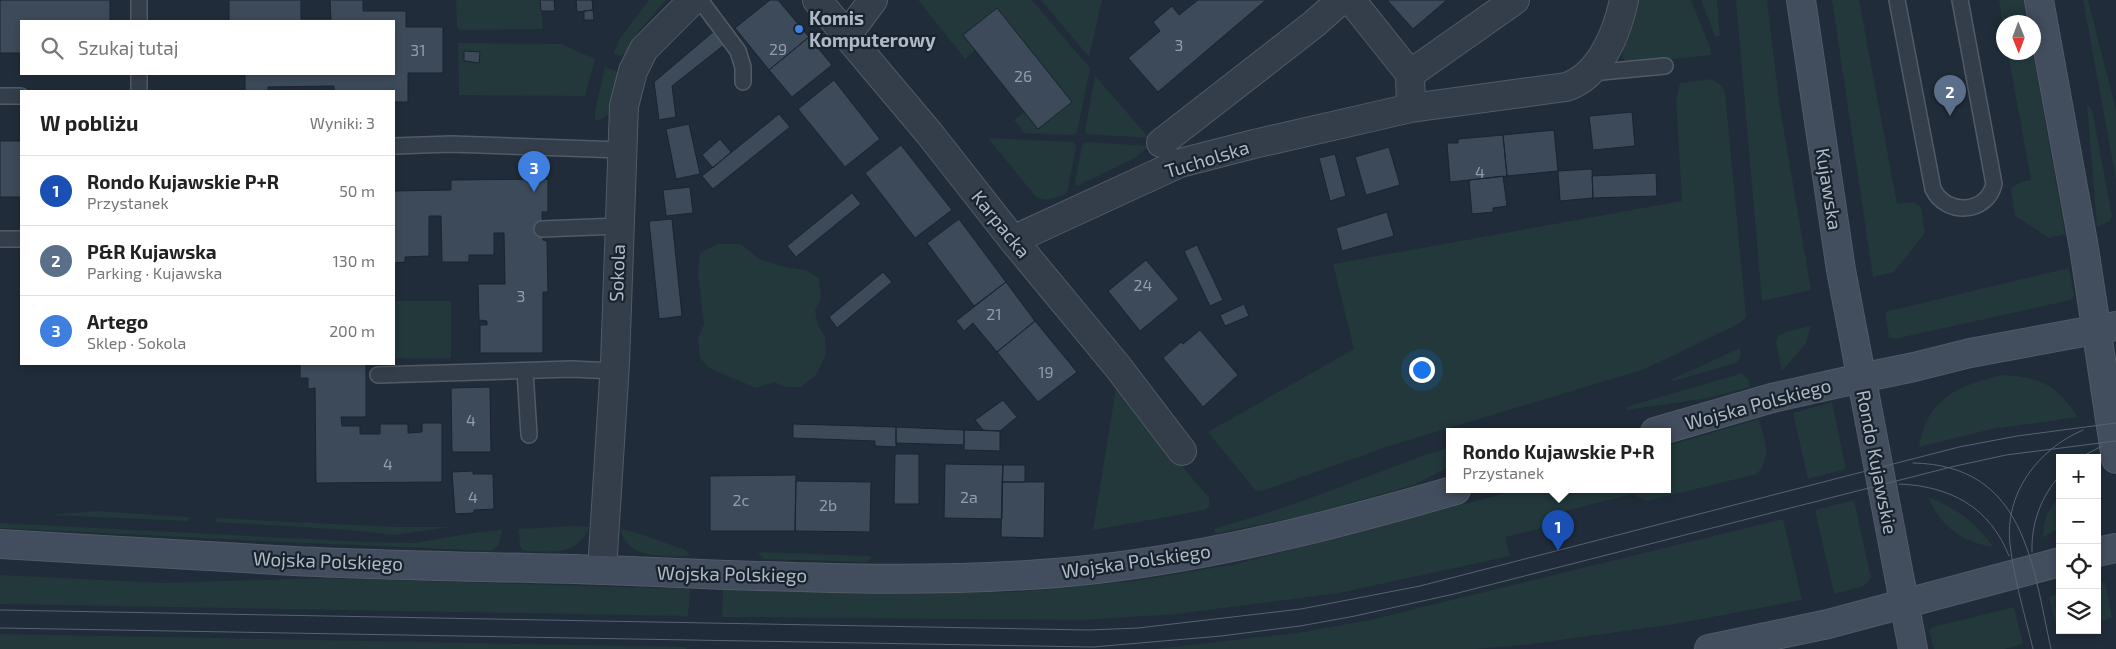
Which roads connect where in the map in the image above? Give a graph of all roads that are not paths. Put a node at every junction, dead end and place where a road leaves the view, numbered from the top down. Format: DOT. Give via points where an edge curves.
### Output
graph roads {
  1 [pos="139,0"];
  2 [pos="693,0"];
  3 [pos="700,0"];
  4 [pos="817,0"];
  5 [pos="873,0"];
  6 [pos="1341,0"];
  7 [pos="1351,0"];
  8 [pos="1515,0"];
  9 [pos="1624,0"];
  10 [pos="1801,0"];
  11 [pos="1897,0"];
  12 [pos="1960,0"];
  13 [pos="2039,0"];
  14 [pos="139,20"];
  15 [pos="847,36"];
  16 [pos="1664,66"];
  17 [pos="1591,73"];
  18 [pos="1410,74"];
  19 [pos="139,75"];
  20 [pos="743,82"];
  21 [pos="139,90"];
  22 [pos="0,96"];
  23 [pos="20,96"];
  24 [pos="1412,108"];
  25 [pos="1161,143"];
  26 [pos="395,146"];
  27 [pos="621,150"];
  28 [pos="619,226"];
  29 [pos="542,229"];
  30 [pos="0,239"];
  31 [pos="20,239"];
  32 [pos="1013,240"];
  33 [pos="2105,327"];
  34 [pos="525,371"];
  35 [pos="614,371"];
  36 [pos="378,375"];
  37 [pos="1861,378"];
  38 [pos="1669,428"];
  39 [pos="529,435"];
  40 [pos="1182,452"];
  41 [pos="2116,459"];
  42 [pos="1446,493"];
  43 [pos="0,544"];
  44 [pos="2116,548"];
  45 [pos="2101,551"];
  46 [pos="2056,563"];
  47 [pos="602,570"];
  48 [pos="1904,605"];
  49 [pos="1709,649"];
  50 [pos="1913,649"];
  1 -- 14 [label="lane"];
  2 -- 27 [label="street, Sokola" via="644,49 633,71 624,106"];
  3 -- 20 [label="lane" via="738,51"];
  4 -- 15 [label="street, Karpacka"];
  5 -- 15 [label="street"];
  6 -- 25 [label="street, Tucholska"];
  7 -- 18 [label="street"];
  8 -- 18 [label="street"];
  9 -- 17 [label="street, Tucholska" via="1609,43"];
  10 -- 37 [label="street, Kujawska" via="1841,270"];
  11 -- 12 [label="lane" via="1933,189 1937,198 1946,205 1966,208 1988,197 1994,184"];
  13 -- 33 [label="street" via="2084,248"];
  15 -- 32 [label="street, Karpacka"];
  16 -- 17 [label="lane"];
  17 -- 24 [label="street, Tucholska" via="1577,84 1566,87"];
  18 -- 24 [label="street"];
  19 -- 21 [label="lane"];
  22 -- 23 [label="lane"];
  24 -- 32 [label="street, Tucholska" via="1180,163"];
  26 -- 27 [label="lane" via="451,144"];
  27 -- 28 [label="street, Sokola"];
  28 -- 29 [label="lane"];
  28 -- 35 [label="street, Sokola"];
  30 -- 31 [label="lane"];
  32 -- 40 [label="street, Karpacka" via="1118,367"];
  33 -- 37 [label="street, Rondo Kujawskie"];
  33 -- 41 [label="street"];
  34 -- 35 [label="lane"];
  34 -- 36 [label="lane"];
  34 -- 39 [label="lane"];
  35 -- 47 [label="street, Sokola"];
  37 -- 38 [label="street, Wojska Polskiego" via="1772,398"];
  37 -- 48 [label="street, Rondo Kujawskie"];
  42 -- 47 [label="street, Wojska Polskiego" via="1246,544 1095,569 1003,576 892,578"];
  43 -- 47 [label="street, Wojska Polskiego" via="296,561"];
  44 -- 45 [label="street"];
  46 -- 48 [label="street"];
  48 -- 49 [label="street"];
  48 -- 50 [label="street"];
}
